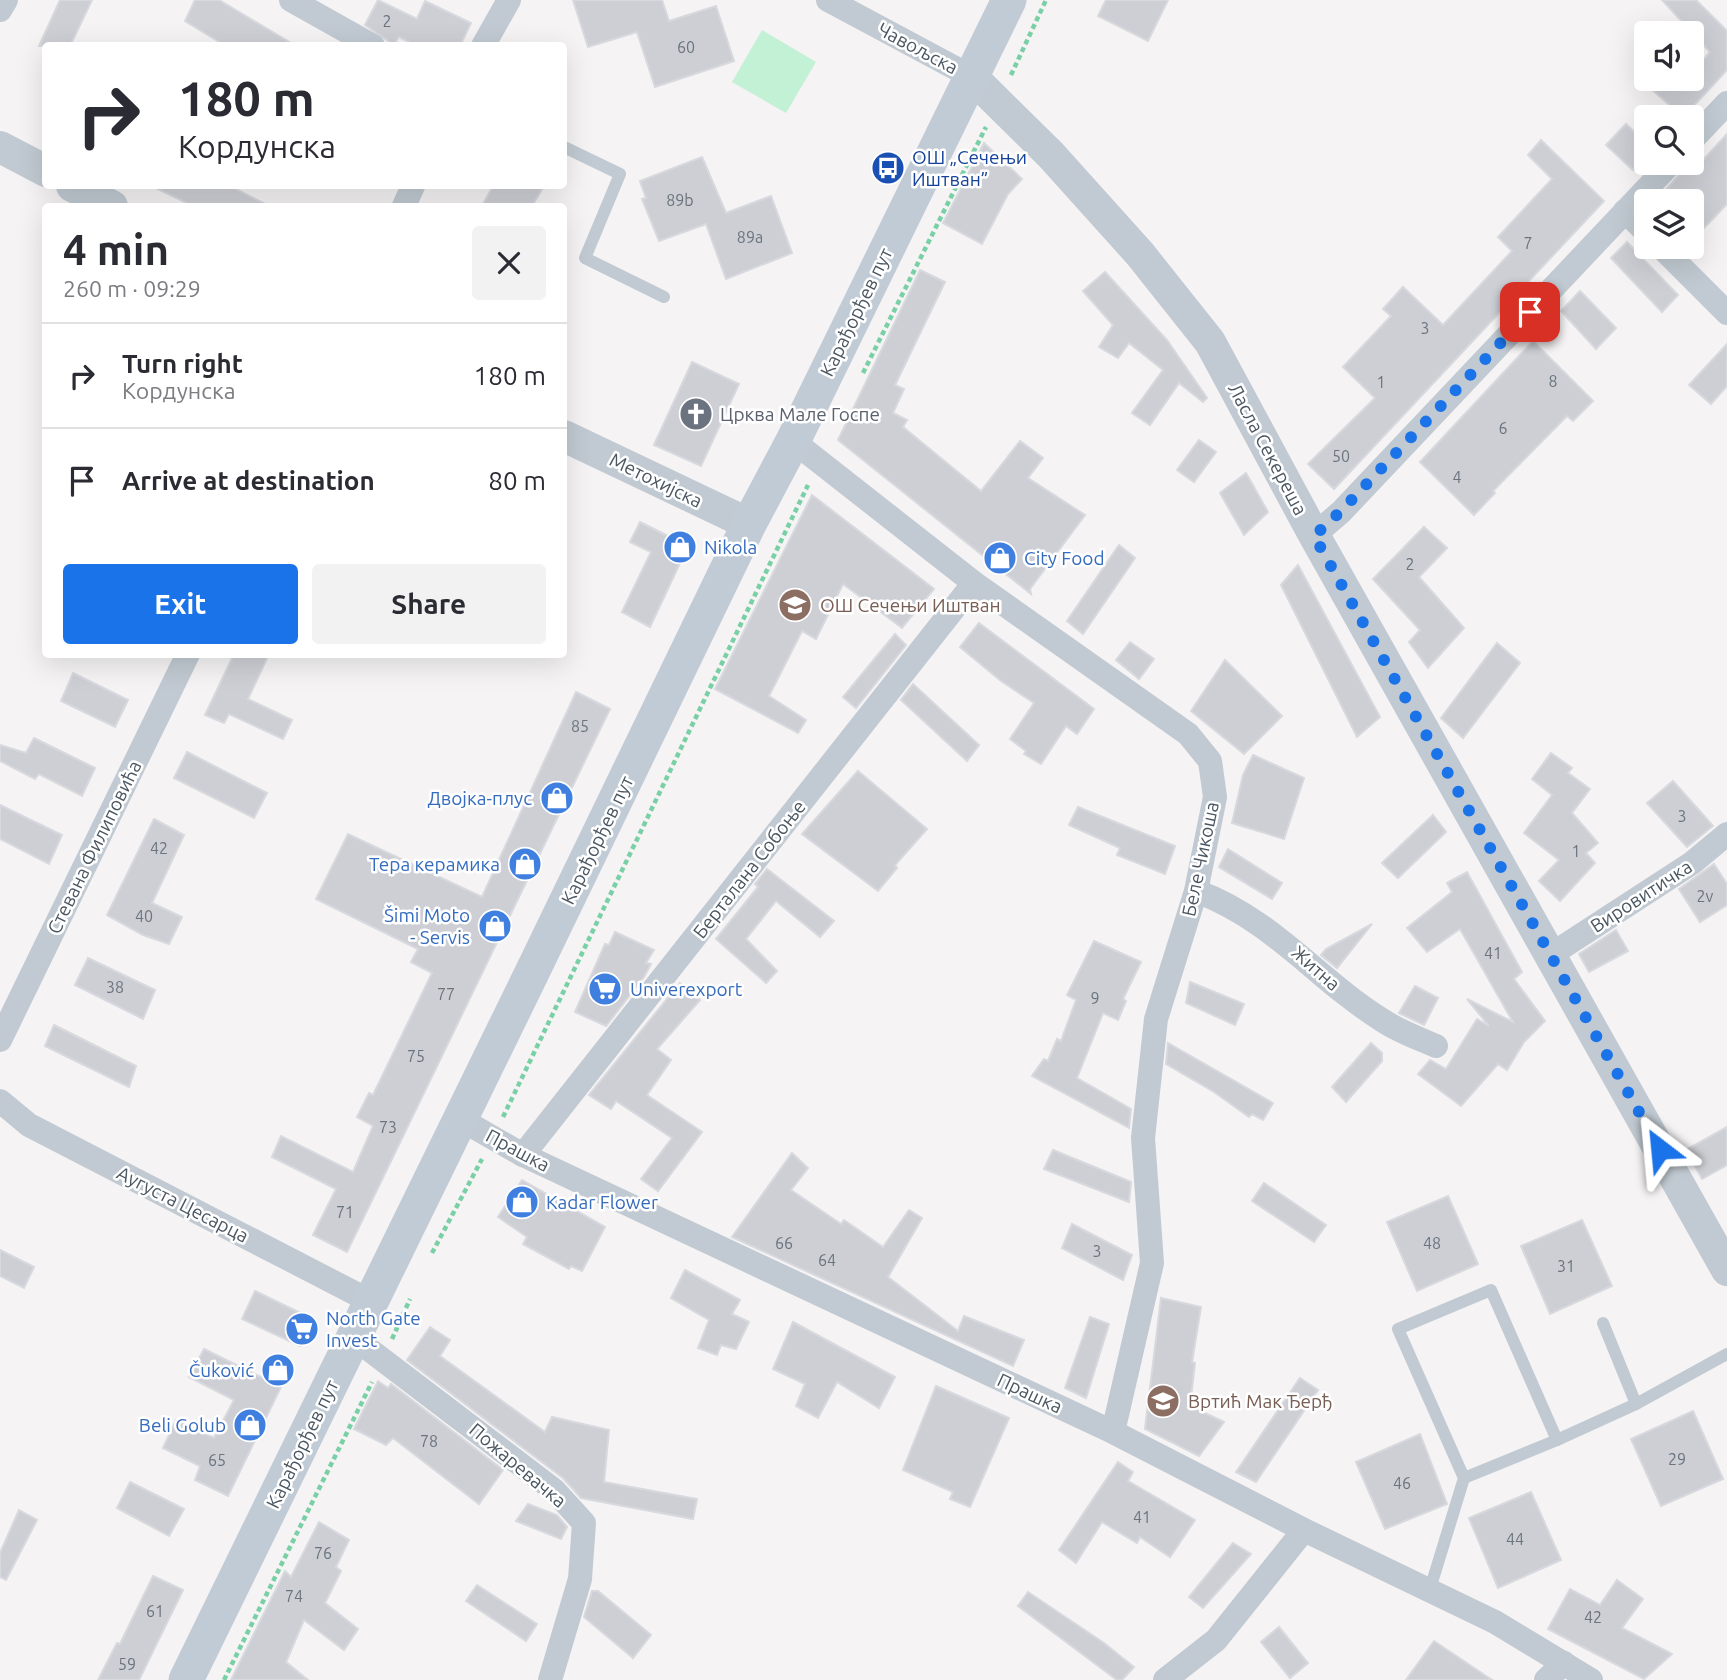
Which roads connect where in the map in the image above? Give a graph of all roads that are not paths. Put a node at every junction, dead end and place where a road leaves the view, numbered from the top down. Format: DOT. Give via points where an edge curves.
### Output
graph roads {
  1 [pos="5,0"];
  2 [pos="291,0"];
  3 [pos="509,0"];
  4 [pos="828,0"];
  5 [pos="1009,0"];
  6 [pos="0,10"];
  7 [pos="366,42"];
  8 [pos="485,42"];
  9 [pos="972,77"];
  10 [pos="1727,103"];
  11 [pos="1704,127"];
  12 [pos="0,147"];
  13 [pos="567,148"];
  14 [pos="42,169"];
  15 [pos="1660,175"];
  16 [pos="78,189"];
  17 [pos="106,203"];
  18 [pos="1625,211"];
  19 [pos="1634,220"];
  20 [pos="1673,259"];
  21 [pos="664,297"];
  22 [pos="1727,313"];
  23 [pos="567,437"];
  24 [pos="806,451"];
  25 [pos="748,524"];
  26 [pos="1314,536"];
  27 [pos="974,583"];
  28 [pos="186,658"];
  29 [pos="1727,834"];
  30 [pos="1196,891"];
  31 [pos="1552,954"];
  32 [pos="0,1040"];
  33 [pos="1436,1046"];
  34 [pos="0,1101"];
  35 [pos="462,1120"];
  36 [pos="523,1155"];
  37 [pos="1727,1270"];
  38 [pos="369,1301"];
  39 [pos="1603,1323"];
  40 [pos="354,1338"];
  41 [pos="1727,1354"];
  42 [pos="1636,1404"];
  43 [pos="1113,1432"];
  44 [pos="1557,1440"];
  45 [pos="1464,1478"];
  46 [pos="1304,1530"];
  47 [pos="1430,1589"];
  48 [pos="1564,1663"];
  49 [pos="186,1680"];
  50 [pos="550,1680"];
  51 [pos="1165,1680"];
  52 [pos="1546,1680"];
  53 [pos="1591,1680"];
  1 -- 6 [label="street"];
  2 -- 7 [label="street"];
  3 -- 8 [label="street"];
  4 -- 9 [label="street, Чавољска"];
  5 -- 9 [label="main road, Карађорђев пут"];
  9 -- 24 [label="main road, Карађорђев пут"];
  9 -- 26 [label="street, Ласла Секереша" via="1051,155 1140,254 1210,342"];
  10 -- 11 [label="street"];
  12 -- 14 [label="street"];
  13 -- 21 [label="lane" via="620,174 586,258"];
  15 -- 18 [label="street"];
  16 -- 17 [label="street"];
  18 -- 19 [label="street"];
  18 -- 26 [label="street"];
  20 -- 22 [label="street"];
  23 -- 25 [label="street, Метохијска"];
  24 -- 25 [label="main road, Карађорђев пут"];
  24 -- 27 [label="street, Беле Чикоша"];
  25 -- 35 [label="main road, Карађорђев пут"];
  26 -- 31 [label="street, Ласла Секереша"];
  27 -- 30 [label="street, Беле Чикоша" via="1188,734 1210,761 1215,797"];
  27 -- 36 [label="street, Берталана Собоње"];
  28 -- 32 [label="street, Стевана Филиповића"];
  29 -- 31 [label="street, Вировитичка" via="1692,863"];
  30 -- 33 [label="street, Житна" via="1226,902 1290,944 1383,1021"];
  30 -- 43 [label="street, Беле Чикоша" via="1156,1019 1143,1138 1152,1263"];
  31 -- 37 [label="street, Ласла Секереша"];
  34 -- 38 [label="street, Аугуста Цесарца" via="29,1125"];
  35 -- 36 [label="street, Прашка"];
  35 -- 38 [label="main road, Карађорђев пут"];
  36 -- 43 [label="street, Прашка"];
  38 -- 40 [label="main road, Карађорђев пут"];
  39 -- 42 [label="lane"];
  40 -- 49 [label="main road, Карађорђев пут"];
  40 -- 50 [label="street, Пожаревачка" via="554,1490 584,1523 580,1578"];
  41 -- 42 [label="lane"];
  42 -- 44 [label="lane"];
  43 -- 46 [label="street, Прашка"];
  44 -- 45 [label="lane"];
  44 -- 45 [label="lane" via="1491,1290 1398,1329"];
  45 -- 47 [label="lane"];
  46 -- 47 [label="street, Прашка"];
  46 -- 51 [label="street" via="1216,1640"];
  47 -- 48 [label="street, Прашка"];
  48 -- 52 [label="street"];
  48 -- 53 [label="street, Прашка"];
}
